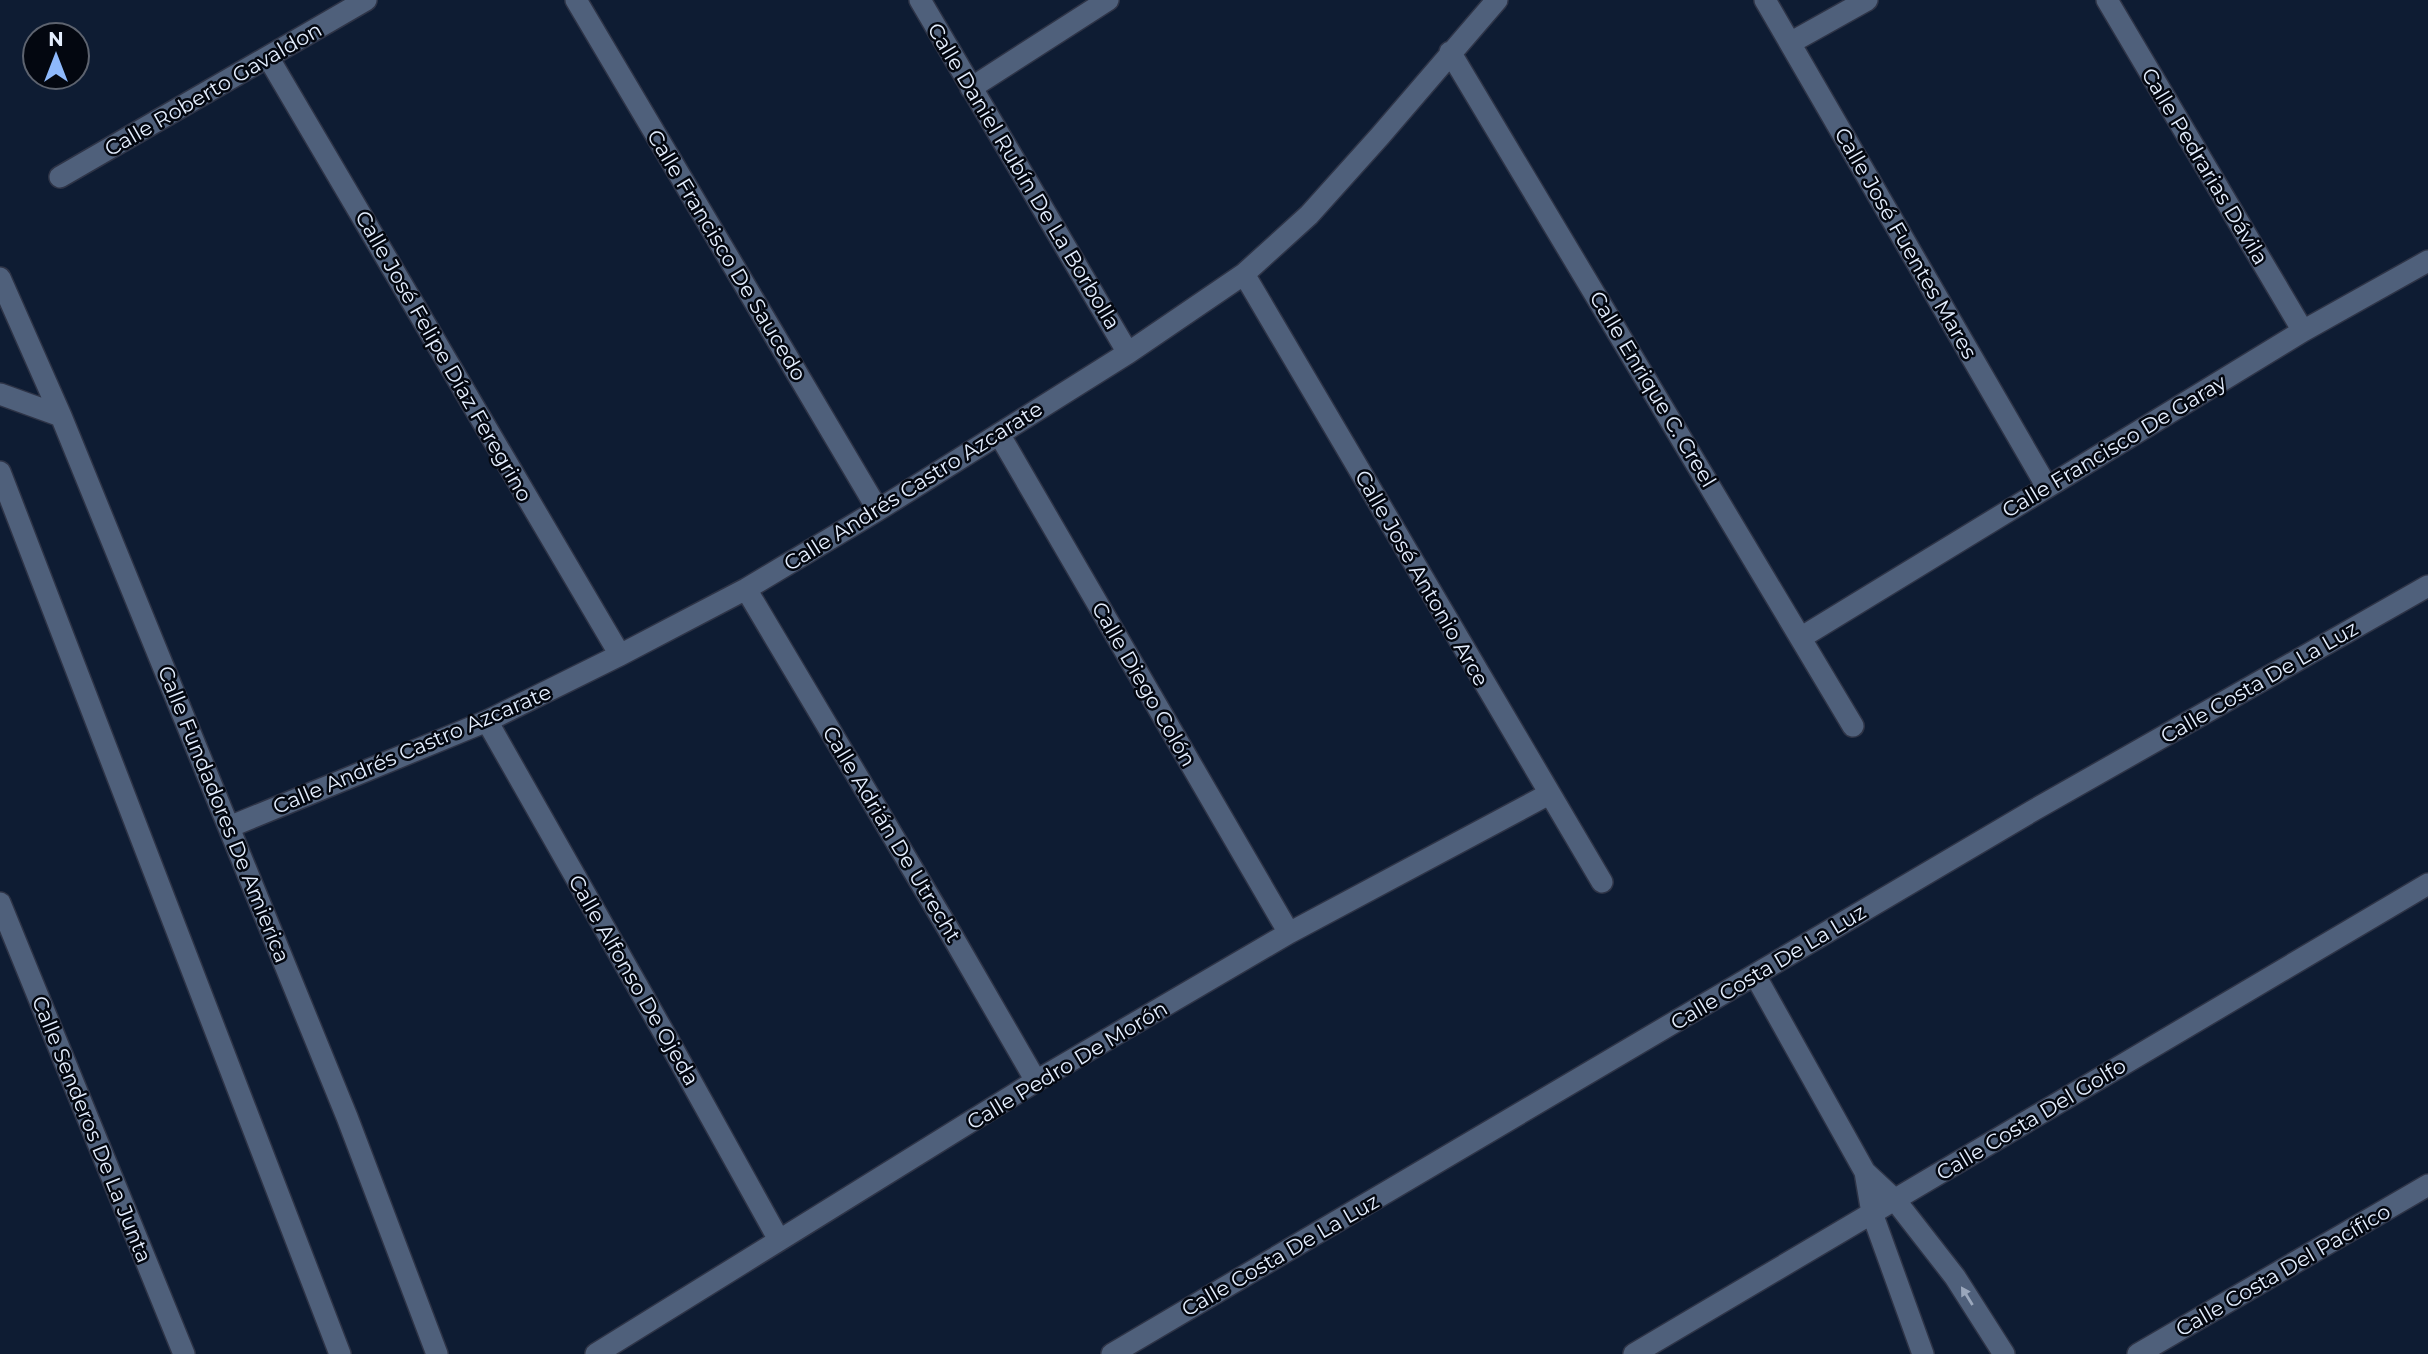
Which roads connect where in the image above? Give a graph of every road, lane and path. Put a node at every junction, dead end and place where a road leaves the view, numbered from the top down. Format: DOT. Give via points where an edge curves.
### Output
graph roads {
  1 [pos="366,0"];
  2 [pos="576,0"];
  3 [pos="920,0"];
  4 [pos="1108,0"];
  5 [pos="1496,0"];
  6 [pos="1765,0"];
  7 [pos="1867,0"];
  8 [pos="2107,0"];
  9 [pos="1790,43"];
  10 [pos="1450,52"];
  11 [pos="268,57"];
  12 [pos="971,88"];
  13 [pos="61,177"];
  14 [pos="2428,261"];
  15 [pos="1244,274"];
  16 [pos="0,278"];
  17 [pos="2303,331"];
  18 [pos="1128,353"];
  19 [pos="0,394"];
  20 [pos="61,416"];
  21 [pos="999,434"];
  22 [pos="0,472"];
  23 [pos="2047,487"];
  24 [pos="878,510"];
  25 [pos="2428,586"];
  26 [pos="746,589"];
  27 [pos="1802,637"];
  28 [pos="620,655"];
  29 [pos="487,722"];
  30 [pos="1853,726"];
  31 [pos="1549,794"];
  32 [pos="229,827"];
  33 [pos="1602,882"];
  34 [pos="2428,884"];
  35 [pos="0,903"];
  36 [pos="1289,933"];
  37 [pos="1755,975"];
  38 [pos="1036,1081"];
  39 [pos="1865,1172"];
  40 [pos="2428,1185"];
  41 [pos="1895,1200"];
  42 [pos="1872,1213"];
  43 [pos="779,1240"];
  44 [pos="184,1354"];
  45 [pos="340,1354"];
  46 [pos="437,1354"];
  47 [pos="596,1354"];
  48 [pos="1112,1354"];
  49 [pos="1634,1354"];
  50 [pos="1923,1354"];
  51 [pos="2004,1354"];
  52 [pos="2138,1354"];
  1 -- 11 [label="street, Calle Roberto Gavaldon"];
  2 -- 24 [label="street, Calle Francisco De Saucedo"];
  3 -- 12 [label="street, Calle Daniel Rubín De La Borbolla"];
  4 -- 12 [label="street"];
  5 -- 10 [label="street, Calle Andrés Castro Azcarate"];
  6 -- 9 [label="street, Calle José Fuentes Mares"];
  7 -- 9 [label="street"];
  8 -- 17 [label="street, Calle Pedrarias Dávila"];
  9 -- 23 [label="street, Calle José Fuentes Mares"];
  10 -- 15 [label="street, Calle Andrés Castro Azcarate" via="1309,215"];
  10 -- 27 [label="street, Calle Enrique C. Creel"];
  11 -- 13 [label="street, Calle Roberto Gavaldon"];
  11 -- 28 [label="street, Calle José Felipe Díaz Feregrino"];
  12 -- 18 [label="street, Calle Daniel Rubín De La Borbolla"];
  14 -- 17 [label="street, Calle Francisco De Garay"];
  15 -- 18 [label="street, Calle Andrés Castro Azcarate"];
  15 -- 31 [label="street, Calle José Antonio Arce"];
  16 -- 20 [label="street, Calle Fundadores De Amierica"];
  17 -- 23 [label="street, Calle Francisco De Garay"];
  18 -- 21 [label="street, Calle Andrés Castro Azcarate"];
  19 -- 20 [label="street"];
  20 -- 32 [label="street, Calle Fundadores De Amierica"];
  21 -- 24 [label="street, Calle Andrés Castro Azcarate"];
  21 -- 36 [label="street, Calle Diego Colón"];
  22 -- 45 [label="street"];
  23 -- 27 [label="street, Calle Francisco De Garay"];
  24 -- 26 [label="street, Calle Andrés Castro Azcarate"];
  25 -- 37 [label="street, Calle Costa De La Luz"];
  26 -- 28 [label="street, Calle Andrés Castro Azcarate"];
  26 -- 38 [label="street, Calle Adrián De Utrecht"];
  27 -- 30 [label="street, Calle Enrique C. Creel"];
  28 -- 29 [label="street, Calle Andrés Castro Azcarate"];
  29 -- 32 [label="street, Calle Andrés Castro Azcarate"];
  29 -- 43 [label="street, Calle Alfonso De Ojeda"];
  31 -- 33 [label="street, Calle José Antonio Arce"];
  31 -- 36 [label="street, Calle Pedro De Morón"];
  32 -- 46 [label="street, Calle Fundadores De Amierica" via="347,1116"];
  34 -- 41 [label="street, Calle Costa Del Golfo"];
  35 -- 44 [label="street, Calle Senderos De La Junta"];
  36 -- 38 [label="street, Calle Pedro De Morón"];
  37 -- 39 [label="street"];
  37 -- 48 [label="street, Calle Costa De La Luz"];
  38 -- 43 [label="street, Calle Pedro De Morón"];
  39 -- 41 [label="street"];
  39 -- 42 [label="street"];
  40 -- 52 [label="street, Calle Costa Del Pacífico"];
  41 -- 42 [label="street, Calle Costa Del Golfo"];
  51 -- 41 [label="street, one-way" via="1955,1277"];
  42 -- 49 [label="street, Calle Costa Del Golfo"];
  42 -- 50 [label="street"];
  43 -- 47 [label="street, Calle Pedro De Morón"];
}
